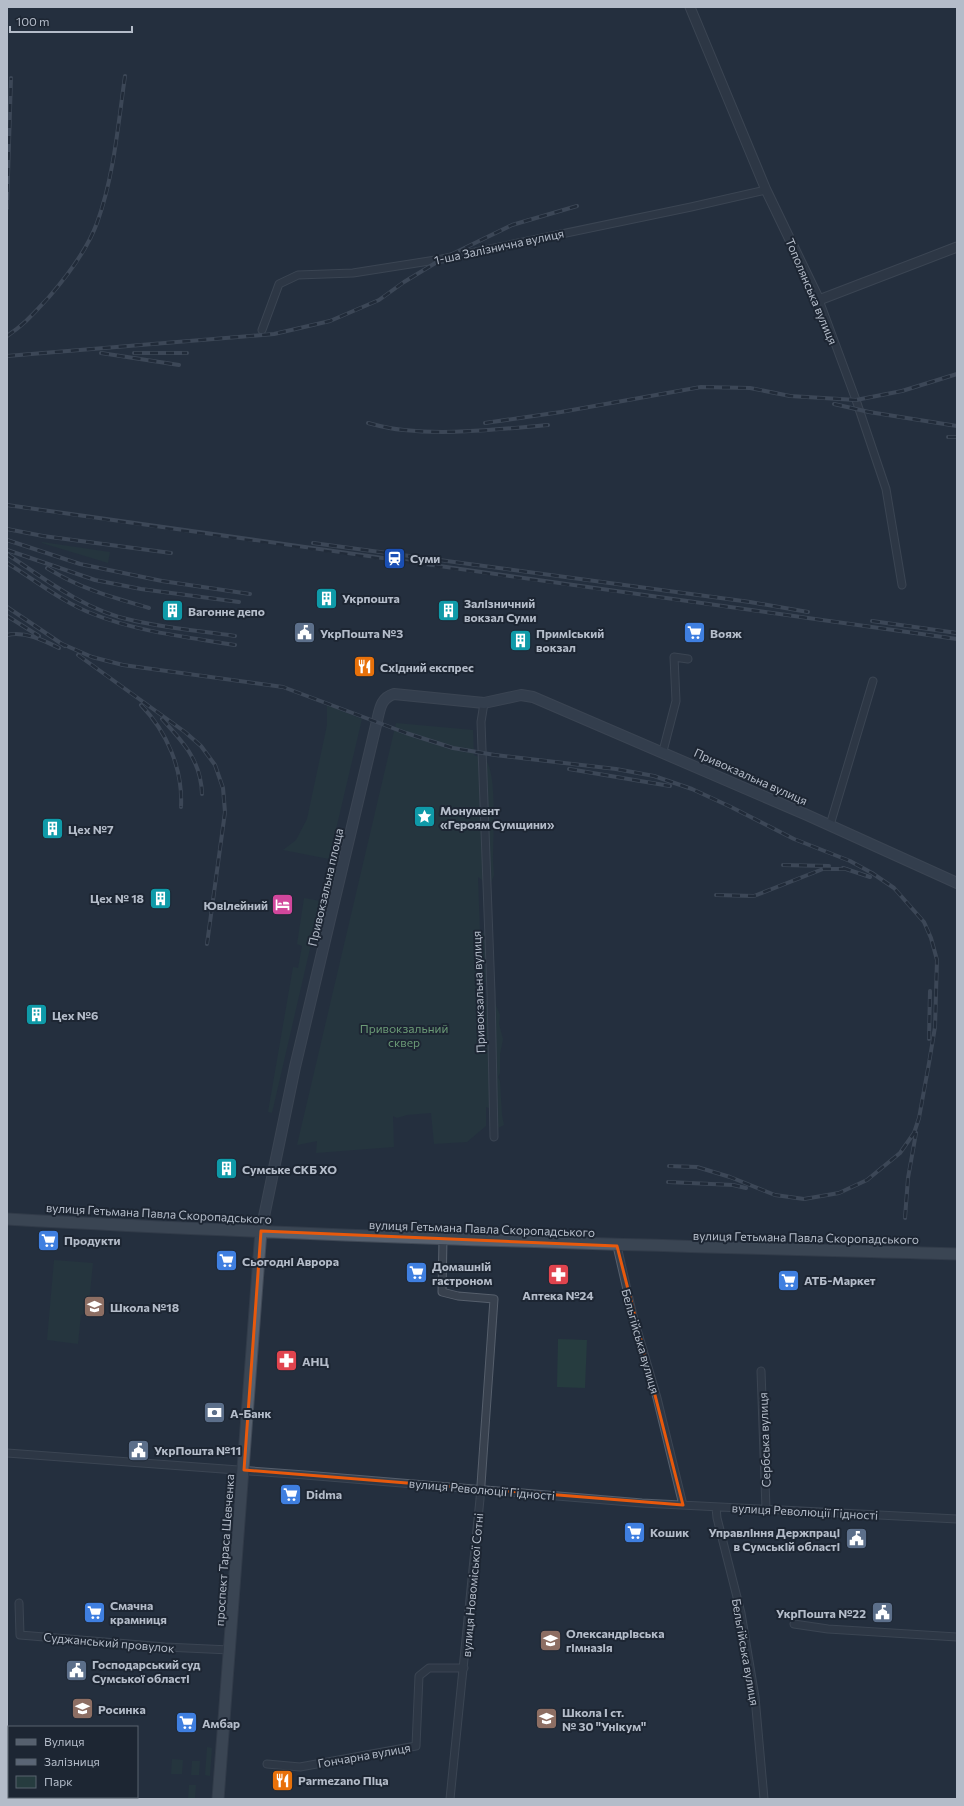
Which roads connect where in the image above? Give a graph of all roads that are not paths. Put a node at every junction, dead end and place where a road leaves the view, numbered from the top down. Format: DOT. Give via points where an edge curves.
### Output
graph roads {
  1 [pos="690,7"];
  2 [pos="766,190"];
  3 [pos="957,247"];
  4 [pos="819,300"];
  5 [pos="262,330"];
  6 [pos="902,585"];
  7 [pos="688,659"];
  8 [pos="873,681"];
  9 [pos="534,696"];
  10 [pos="484,704"];
  11 [pos="663,751"];
  12 [pos="830,825"];
  13 [pos="957,883"];
  14 [pos="494,1136"];
  15 [pos="7,1219"];
  16 [pos="261,1231"];
  17 [pos="443,1240"];
  18 [pos="617,1246"];
  19 [pos="957,1254"];
  20 [pos="761,1371"];
  21 [pos="7,1453"];
  22 [pos="244,1470"];
  23 [pos="480,1489"];
  24 [pos="683,1505"];
  25 [pos="716,1507"];
  26 [pos="766,1509"];
  27 [pos="957,1519"];
  28 [pos="19,1603"];
  29 [pos="794,1624"];
  30 [pos="957,1637"];
  31 [pos="230,1650"];
  32 [pos="464,1668"];
  33 [pos="267,1764"];
  34 [pos="218,1799"];
  35 [pos="450,1799"];
  36 [pos="764,1799"];
  1 -- 2 [label="street, Тополянська вулиця"];
  2 -- 4 [label="street, Тополянська вулиця"];
  2 -- 5 [label="street, 1-ша Залізнична вулиця" via="442,259 353,273 298,275 279,284"];
  3 -- 4 [label="street"];
  4 -- 6 [label="street, Тополянська вулиця" via="886,489"];
  7 -- 11 [label="street" via="674,657 676,701"];
  8 -- 12 [label="street"];
  9 -- 10 [label="main road, Привокзальна площа" via="521,695"];
  9 -- 11 [label="main road, Привокзальна вулиця"];
  10 -- 14 [label="street, Привокзальна вулиця" via="481,722"];
  10 -- 16 [label="main road, Привокзальна площа" via="394,694 382,702 295,1067"];
  11 -- 12 [label="main road, Привокзальна вулиця"];
  12 -- 13 [label="main road, Привокзальна вулиця"];
  15 -- 16 [label="main road, вулиця Гетьмана Павла Скоропадського"];
  16 -- 17 [label="main road, вулиця Гетьмана Павла Скоропадського"];
  16 -- 22 [label="main road, проспект Тараса Шевченка"];
  17 -- 18 [label="main road, вулиця Гетьмана Павла Скоропадського"];
  17 -- 23 [label="street, вулиця Новоміської Сотні" via="442,1292 494,1299"];
  18 -- 19 [label="main road, вулиця Гетьмана Павла Скоропадського"];
  18 -- 24 [label="street, Бельгійська вулиця" via="632,1316 657,1398"];
  20 -- 26 [label="street, Сербська вулиця"];
  21 -- 22 [label="street, вулиця Революції Гідності"];
  22 -- 23 [label="street, вулиця Революції Гідності"];
  22 -- 31 [label="main road, проспект Тараса Шевченка"];
  23 -- 24 [label="street, вулиця Революції Гідності"];
  23 -- 32 [label="street, вулиця Новоміської Сотні"];
  24 -- 25 [label="street, вулиця Революції Гідності"];
  25 -- 26 [label="street, вулиця Революції Гідності"];
  25 -- 36 [label="street, Бельгійська вулиця" via="741,1613 755,1697"];
  26 -- 27 [label="street, вулиця Революції Гідності"];
  28 -- 31 [label="street, Суджанський провулок" via="20,1635"];
  29 -- 30 [label="street" via="828,1629"];
  31 -- 34 [label="main road, проспект Тараса Шевченка"];
  32 -- 33 [label="street, Гончарна вулиця" via="429,1668 419,1676 416,1746 300,1766"];
  32 -- 35 [label="street, вулиця Новоміської Сотні"];
}
